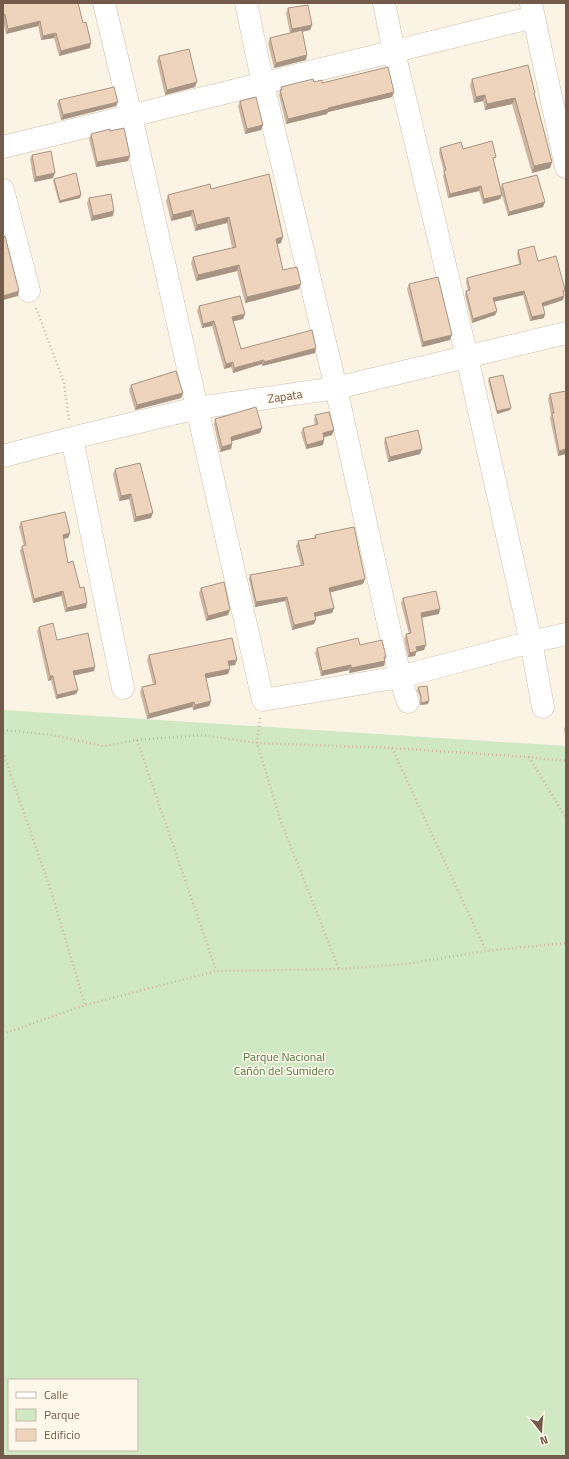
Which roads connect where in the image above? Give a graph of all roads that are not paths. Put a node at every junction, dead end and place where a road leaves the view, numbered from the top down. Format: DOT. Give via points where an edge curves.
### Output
graph roads {
  1 [pos="104,3"];
  2 [pos="246,3"];
  3 [pos="384,3"];
  4 [pos="533,10"];
  5 [pos="394,52"];
  6 [pos="263,84"];
  7 [pos="132,116"];
  8 [pos="3,147"];
  9 [pos="566,167"];
  10 [pos="3,190"];
  11 [pos="29,291"];
  12 [pos="566,333"];
  13 [pos="467,357"];
  14 [pos="336,388"];
  15 [pos="197,408"];
  16 [pos="72,438"];
  17 [pos="3,456"];
  18 [pos="566,634"];
  19 [pos="531,642"];
  20 [pos="400,677"];
  21 [pos="123,688"];
  22 [pos="408,702"];
  23 [pos="543,707"];
  1 -- 7 [label="street"];
  2 -- 6 [label="street"];
  3 -- 5 [label="street"];
  4 -- 5 [label="street"];
  4 -- 9 [label="street"];
  5 -- 6 [label="street"];
  5 -- 13 [label="street"];
  6 -- 7 [label="street"];
  6 -- 14 [label="street"];
  7 -- 8 [label="street"];
  7 -- 15 [label="street"];
  10 -- 11 [label="street"];
  12 -- 13 [label="street, Zapata"];
  13 -- 14 [label="street, Zapata"];
  13 -- 19 [label="street"];
  14 -- 15 [label="street, Zapata"];
  14 -- 20 [label="street"];
  15 -- 16 [label="street, Zapata"];
  15 -- 20 [label="street" via="263,700"];
  16 -- 17 [label="street, Zapata"];
  16 -- 21 [label="street"];
  18 -- 19 [label="street"];
  19 -- 20 [label="street"];
  19 -- 23 [label="street"];
  20 -- 22 [label="street"];
}
